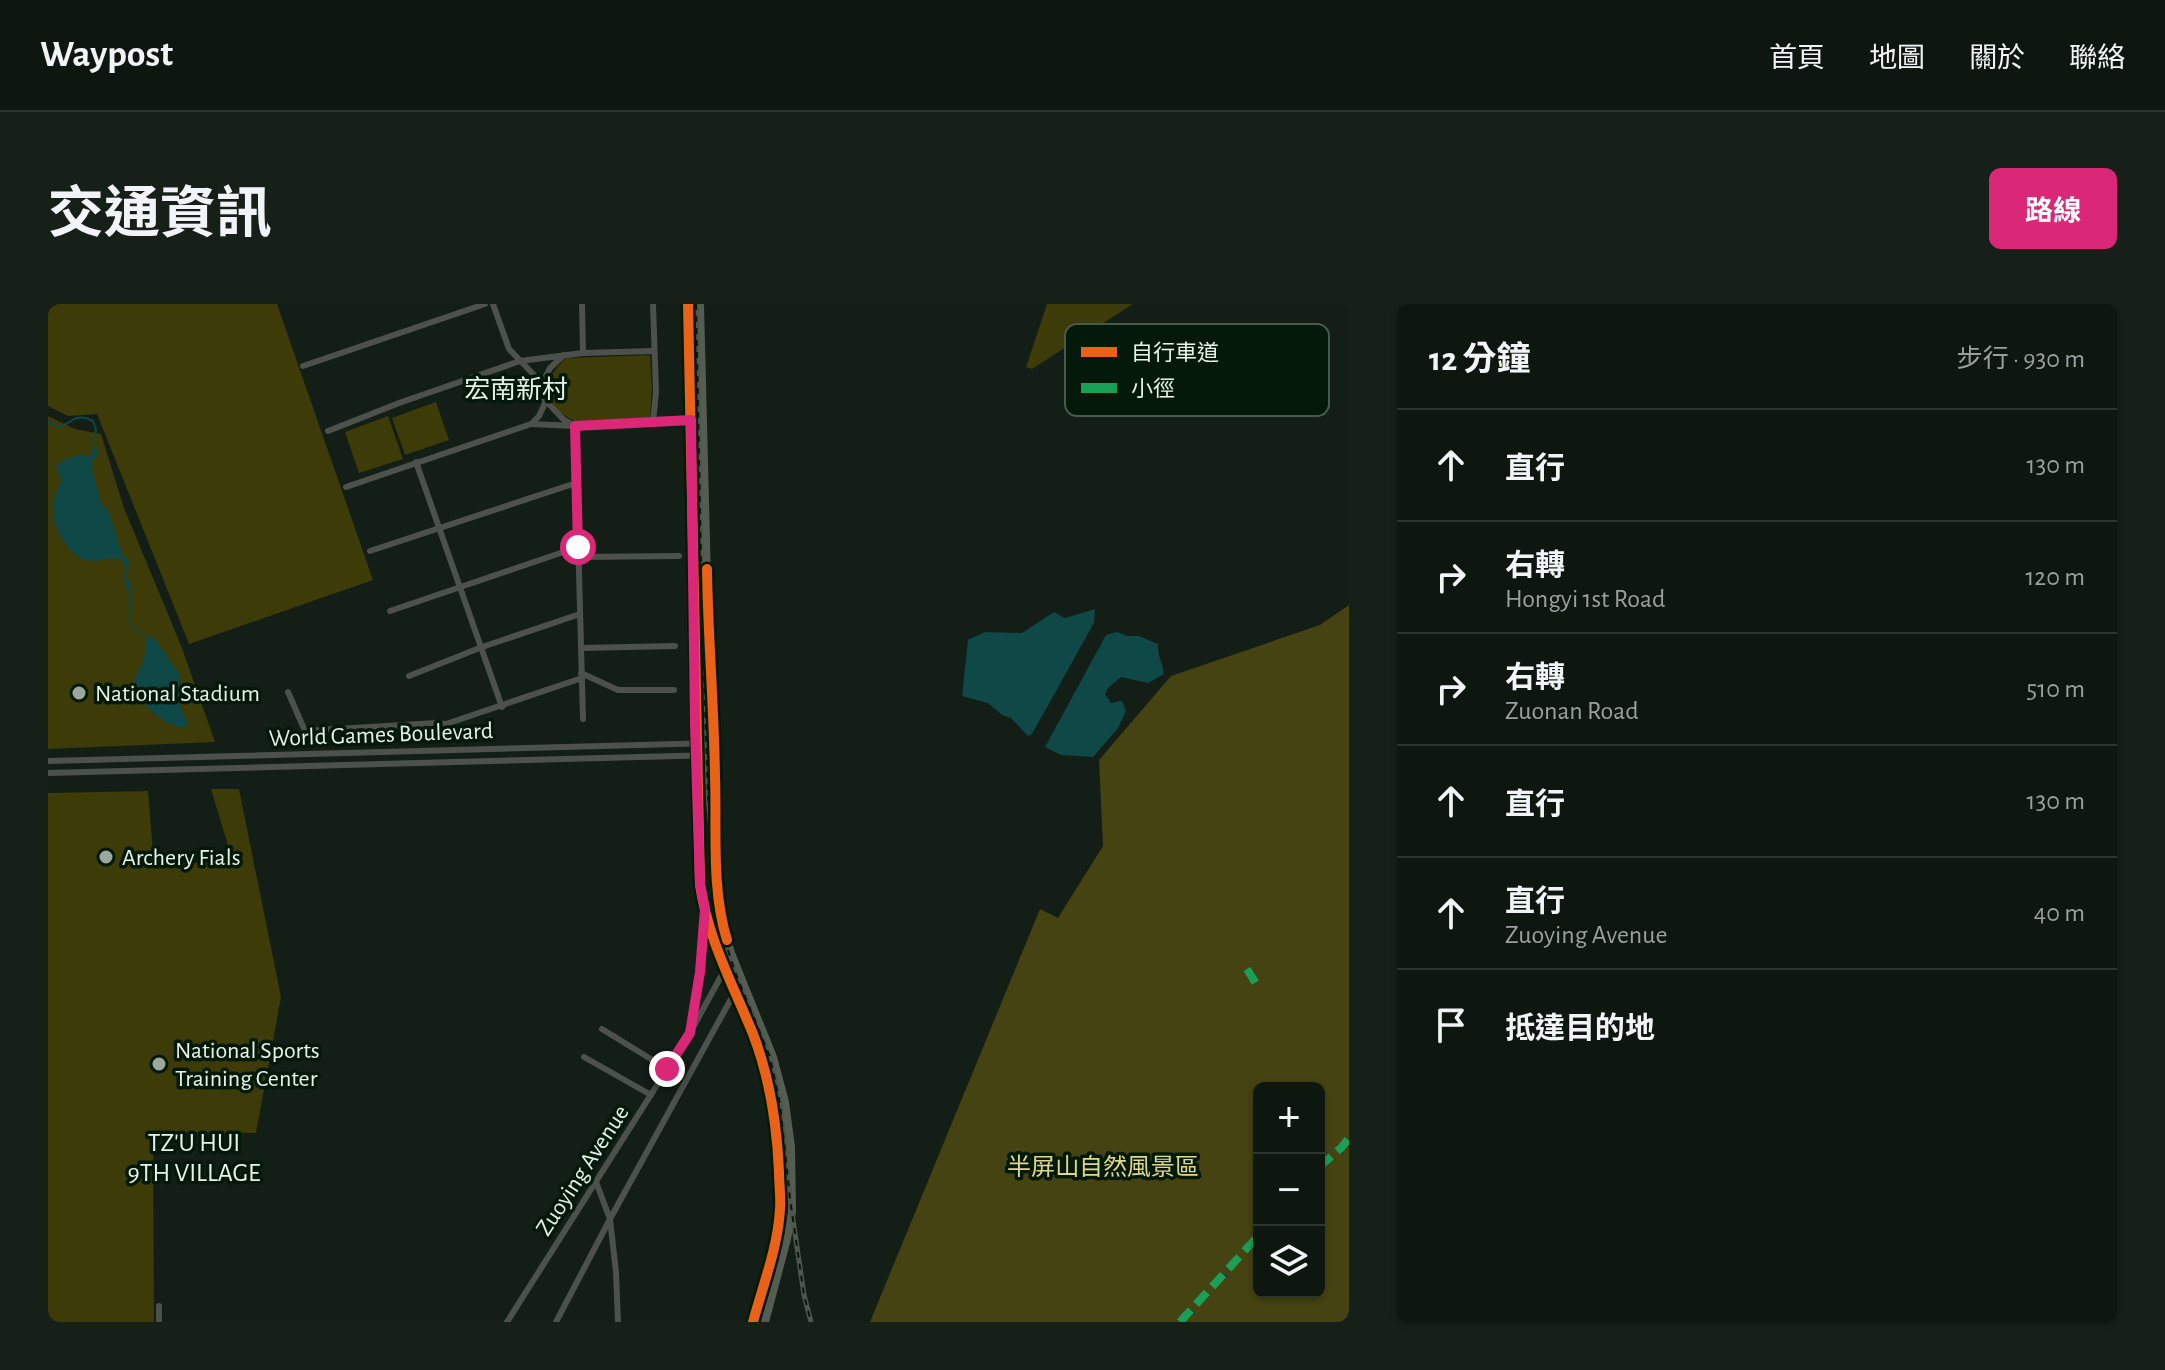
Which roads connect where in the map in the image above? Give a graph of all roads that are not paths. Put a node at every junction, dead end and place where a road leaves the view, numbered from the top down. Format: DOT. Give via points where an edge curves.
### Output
graph roads {
  1 [pos="485,304"];
  2 [pos="493,304"];
  3 [pos="582,304"];
  4 [pos="653,304"];
  5 [pos="688,304"];
  6 [pos="700,304"];
  7 [pos="654,351"];
  8 [pos="583,353"];
  9 [pos="564,355"];
  10 [pos="520,361"];
  11 [pos="303,366"];
  12 [pos="541,386"];
  13 [pos="546,401"];
  14 [pos="703,419"];
  15 [pos="691,420"];
  16 [pos="653,422"];
  17 [pos="531,424"];
  18 [pos="575,426"];
  19 [pos="328,431"];
  20 [pos="416,462"];
  21 [pos="576,483"];
  22 [pos="346,487"];
  23 [pos="440,529"];
  24 [pos="578,547"];
  25 [pos="370,551"];
  26 [pos="679,556"];
  27 [pos="578,557"];
  28 [pos="460,587"];
  29 [pos="390,611"];
  30 [pos="580,614"];
  31 [pos="675,646"];
  32 [pos="482,647"];
  33 [pos="581,648"];
  34 [pos="409,676"];
  35 [pos="582,676"];
  36 [pos="674,690"];
  37 [pos="288,692"];
  38 [pos="502,707"];
  39 [pos="583,719"];
  40 [pos="714,743"];
  41 [pos="696,744"];
  42 [pos="715,755"];
  43 [pos="697,756"];
  44 [pos="48,761"];
  45 [pos="48,773"];
  46 [pos="705,909"];
  47 [pos="731,953"];
  48 [pos="725,969"];
  49 [pos="742,979"];
  50 [pos="735,992"];
  51 [pos="602,1029"];
  52 [pos="690,1033"];
  53 [pos="584,1057"];
  54 [pos="667,1069"];
  55 [pos="651,1095"];
  56 [pos="596,1182"];
  57 [pos="610,1219"];
  58 [pos="159,1306"];
  59 [pos="159,1322"];
  60 [pos="507,1322"];
  61 [pos="556,1322"];
  62 [pos="618,1322"];
  63 [pos="753,1322"];
  64 [pos="765,1322"];
  1 -- 11 [label="street"];
  2 -- 10 [label="street" via="507,346"];
  3 -- 8 [label="street"];
  4 -- 7 [label="street"];
  5 -- 15 [label="main road"];
  6 -- 14 [label="main road"];
  7 -- 8 [label="street"];
  7 -- 16 [label="street"];
  8 -- 9 [label="street"];
  9 -- 10 [label="street"];
  9 -- 12 [label="street"];
  10 -- 12 [label="street"];
  10 -- 19 [label="street"];
  12 -- 13 [label="street"];
  13 -- 17 [label="street"];
  13 -- 18 [label="street"];
  14 -- 15 [label="street"];
  14 -- 40 [label="main road"];
  15 -- 16 [label="street"];
  15 -- 41 [label="main road"];
  16 -- 18 [label="street"];
  17 -- 18 [label="street"];
  17 -- 20 [label="street"];
  18 -- 21 [label="street"];
  20 -- 22 [label="street"];
  20 -- 23 [label="street"];
  21 -- 23 [label="street"];
  21 -- 24 [label="street"];
  23 -- 25 [label="street"];
  23 -- 28 [label="street"];
  24 -- 27 [label="street"];
  24 -- 28 [label="street"];
  26 -- 27 [label="street"];
  27 -- 30 [label="street"];
  28 -- 29 [label="street"];
  28 -- 32 [label="street"];
  30 -- 32 [label="street"];
  30 -- 33 [label="street"];
  31 -- 33 [label="street"];
  32 -- 34 [label="street"];
  32 -- 38 [label="street"];
  33 -- 35 [label="street"];
  35 -- 36 [label="street" via="618,690"];
  35 -- 38 [label="street"];
  35 -- 39 [label="street"];
  37 -- 38 [label="street" via="305,731 446,724"];
  40 -- 41 [label="street, World Games Boulevard"];
  40 -- 42 [label="main road"];
  41 -- 43 [label="main road"];
  41 -- 44 [label="street, World Games Boulevard"];
  42 -- 43 [label="street, World Games Boulevard"];
  42 -- 47 [label="main road" via="717,876"];
  43 -- 45 [label="street, World Games Boulevard"];
  43 -- 46 [label="main road"];
  46 -- 48 [label="main road"];
  46 -- 52 [label="main road"];
  47 -- 48 [label="street, Zuoying Avenue"];
  47 -- 49 [label="main road"];
  48 -- 50 [label="main road"];
  48 -- 52 [label="street, Zuoying Avenue"];
  49 -- 50 [label="street"];
  49 -- 64 [label="main road" via="773,1057 791,1147 792,1212"];
  50 -- 57 [label="street"];
  50 -- 63 [label="main road" via="763,1062 778,1148 780,1208"];
  51 -- 54 [label="street"];
  52 -- 54 [label="street, Zuoying Avenue"];
  53 -- 55 [label="street"];
  54 -- 55 [label="street, Zuoying Avenue"];
  55 -- 56 [label="street, Zuoying Avenue"];
  56 -- 57 [label="street"];
  56 -- 60 [label="street, Zuoying Avenue"];
  57 -- 61 [label="street"];
  57 -- 62 [label="street"];
  58 -- 59 [label="street"];
}
